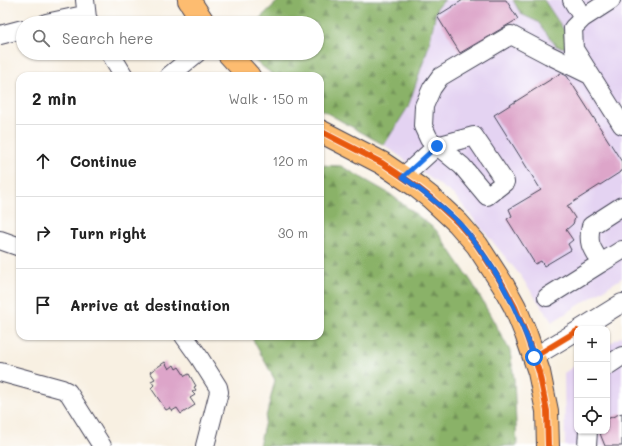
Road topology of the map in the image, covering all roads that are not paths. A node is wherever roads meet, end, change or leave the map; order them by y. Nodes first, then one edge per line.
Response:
1 (85, 0) edge
2 (189, 0) edge
3 (572, 0) edge
4 (611, 0) edge
5 (87, 16) edge
6 (199, 16) edge
7 (583, 18) junction
8 (16, 31) edge
9 (0, 35) edge
10 (114, 60) edge
11 (188, 60) edge
12 (234, 60) edge
13 (122, 72) edge
14 (174, 72) edge
15 (245, 72) edge
16 (590, 75) junction
17 (622, 125) edge
18 (324, 133) edge
19 (403, 177) junction
20 (622, 206) edge
21 (0, 240) edge
22 (16, 246) edge
23 (622, 250) edge
24 (601, 263) junction
25 (546, 298) dead end
26 (622, 303) edge
27 (585, 326) edge
28 (574, 333) edge
29 (187, 340) edge
30 (622, 356) edge
31 (534, 357) junction
32 (610, 364) edge
33 (0, 372) edge
34 (588, 434) edge
35 (102, 446) edge
36 (205, 446) edge
37 (548, 446) edge
38 (587, 446) edge

1 - 5 street
2 - 6 main road
3 - 7 street
4 - 7 street
7 - 16 street
8 - 9 street
10 - 13 street
11 - 14 street
12 - 15 main road
16 - 17 street
16 - 19 street
18 - 19 main road
19 - 31 main road
20 - 24 street
21 - 22 street
23 - 24 street
24 - 25 street
26 - 27 street
28 - 31 street
29 - 36 street
30 - 32 street
31 - 37 main road
33 - 35 street
34 - 38 street

